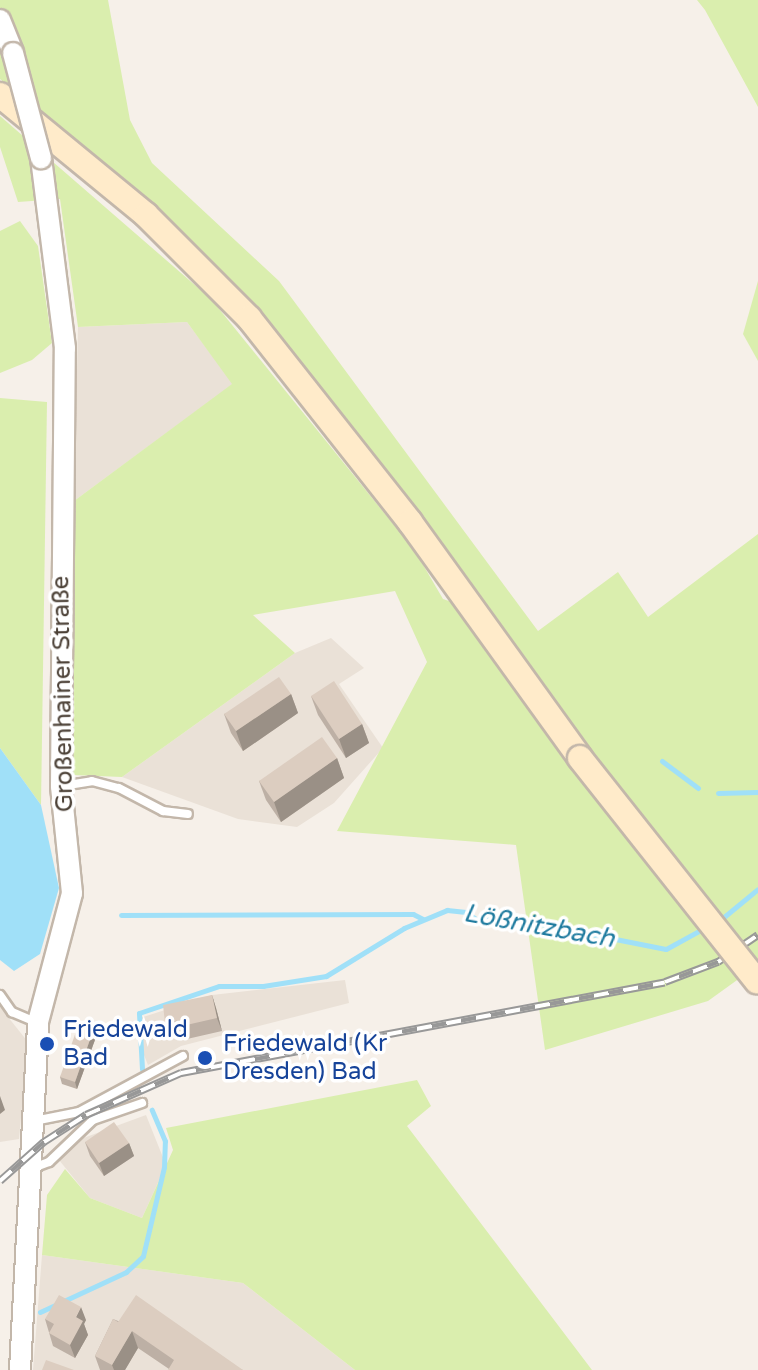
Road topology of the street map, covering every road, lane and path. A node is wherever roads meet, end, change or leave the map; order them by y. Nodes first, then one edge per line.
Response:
1 (0, 20) edge
2 (0, 95) edge
3 (61, 786) junction
4 (188, 814) dead end
5 (758, 981) edge
6 (0, 995) edge
7 (38, 1022) junction
8 (183, 1056) dead end
9 (142, 1103) dead end
10 (33, 1121) junction
11 (30, 1168) junction
12 (20, 1370) edge

1 - 3 street, Großenhainer Straße, bridge
2 - 5 main road, bridge
3 - 4 lane
3 - 7 street, Großenhainer Straße
6 - 7 lane
7 - 10 street, Großenhainer Straße
8 - 10 lane
9 - 11 lane
10 - 11 street, Großenhainer Straße
11 - 12 street, Großenhainer Straße

